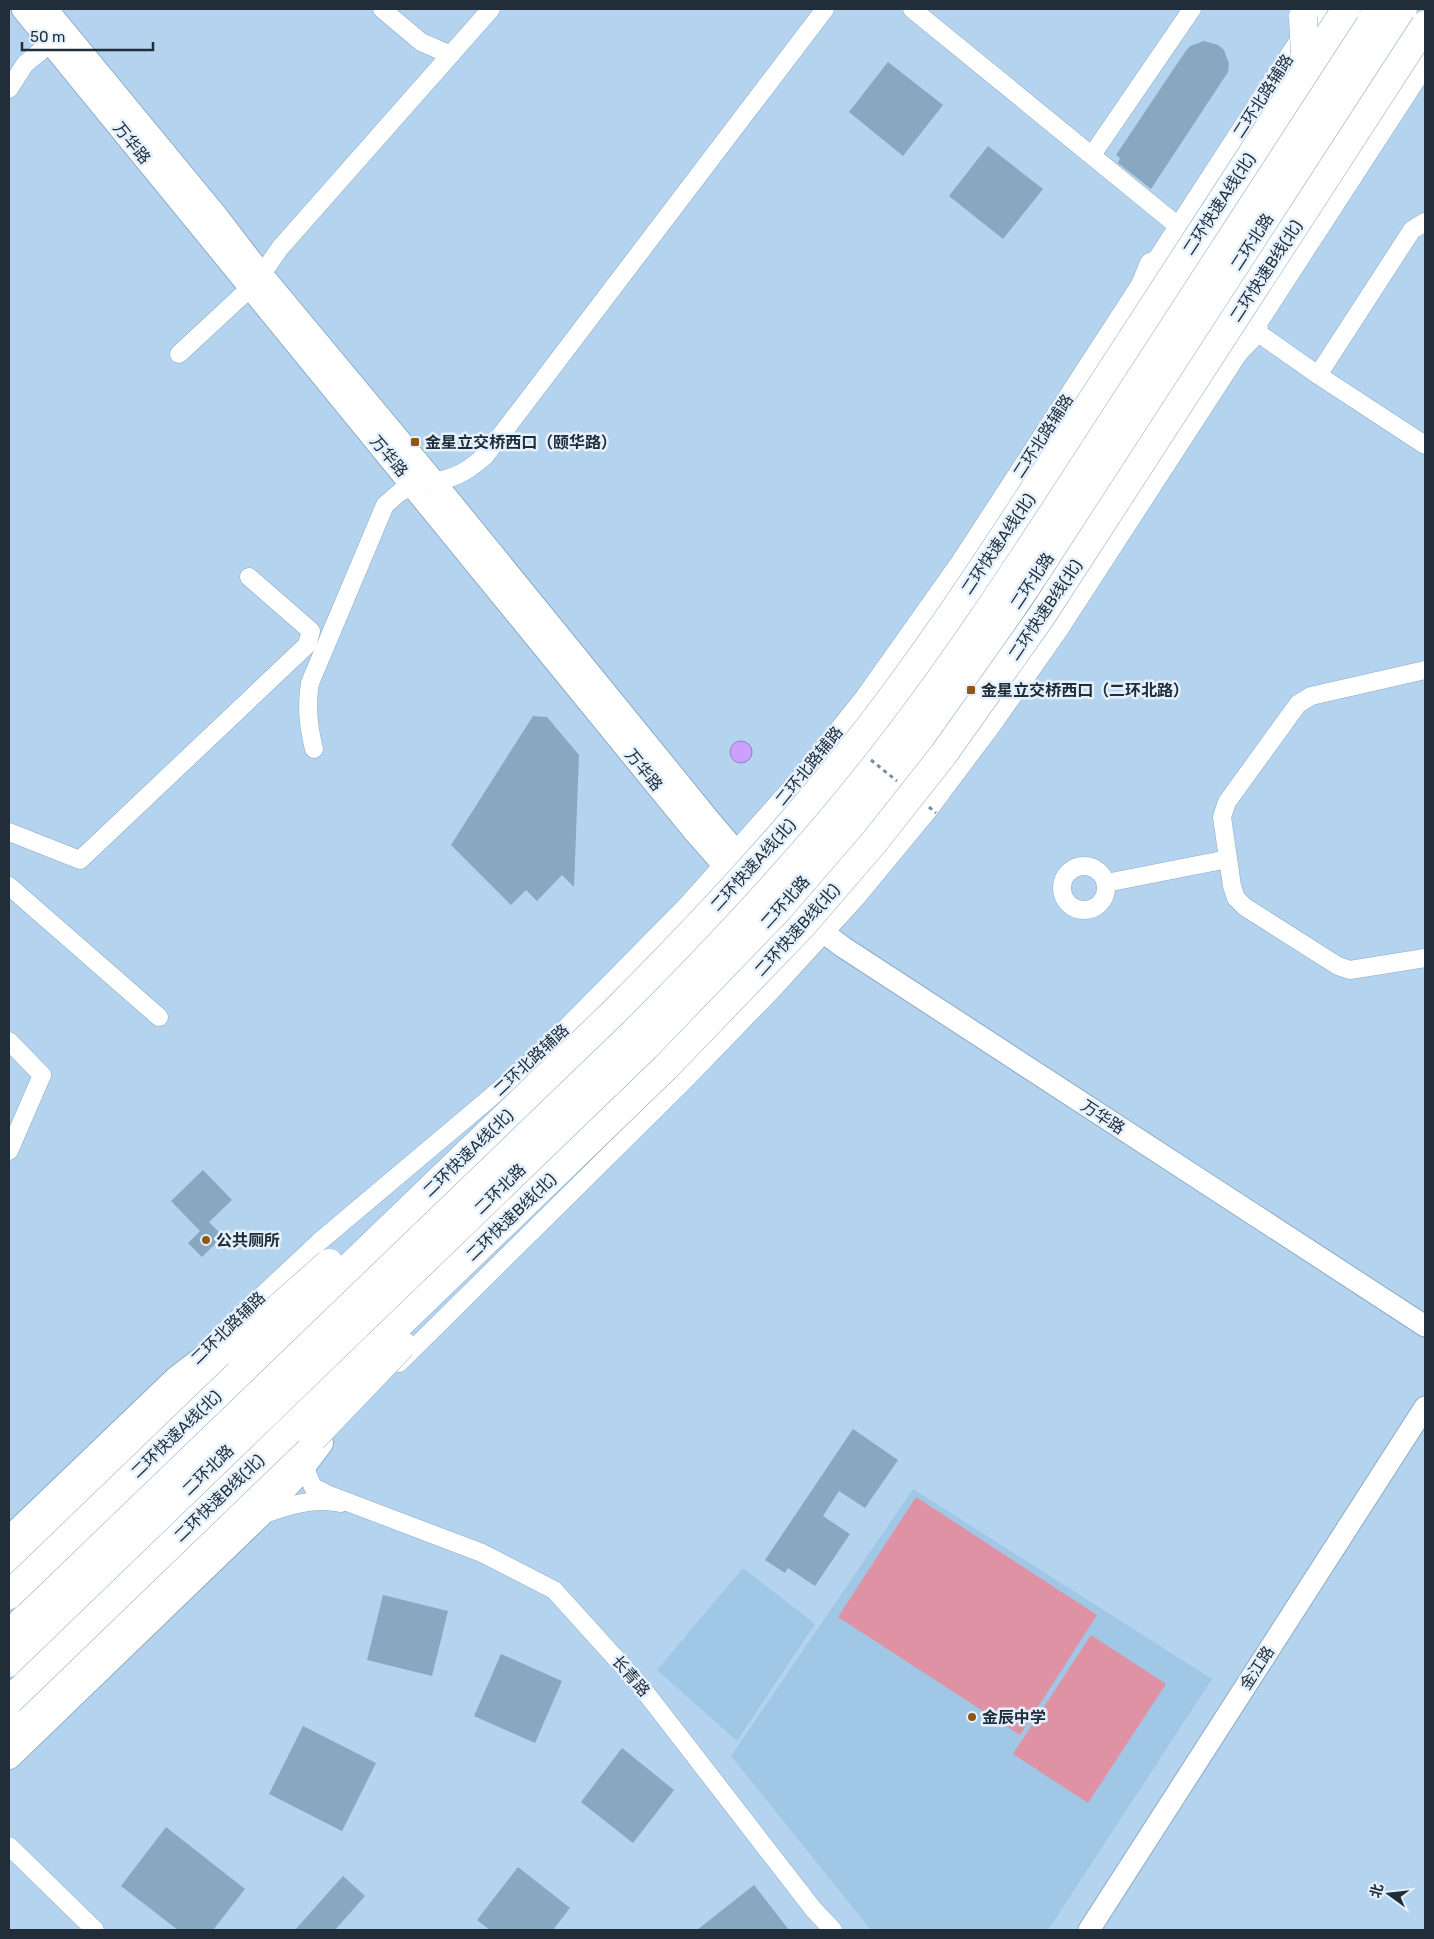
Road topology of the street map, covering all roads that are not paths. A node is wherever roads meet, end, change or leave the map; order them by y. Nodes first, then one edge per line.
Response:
1 (22, 9) edge
2 (47, 9) edge
3 (382, 9) edge
4 (491, 9) edge
5 (825, 9) edge
6 (912, 9) edge
7 (1192, 9) edge
8 (1346, 9) edge
9 (1378, 9) edge
10 (1403, 9) edge
11 (1308, 12) edge
12 (1425, 25) edge
13 (50, 43) junction
14 (451, 54) junction
15 (1418, 69) edge
16 (9, 89) edge
17 (1303, 145) junction
18 (1092, 155) junction
19 (1425, 222) edge
20 (1178, 226) junction
21 (1152, 266) junction
22 (256, 281) junction
23 (1254, 330) junction
24 (179, 354) dead end
25 (1318, 375) junction
26 (1118, 430) junction
27 (1425, 445) edge
28 (436, 482) junction
29 (413, 486) junction
30 (249, 577) dead end
31 (1425, 670) edge
32 (314, 749) dead end
33 (9, 832) edge
34 (730, 859) junction
35 (1228, 859) junction
36 (1106, 883) dead end
37 (9, 886) edge
38 (772, 897) junction
39 (824, 934) junction
40 (1425, 958) edge
41 (159, 1017) dead end
42 (9, 1041) edge
43 (502, 1120) junction
44 (528, 1148) junction
45 (9, 1151) edge
46 (554, 1175) junction
47 (397, 1274) junction
48 (1425, 1326) edge
49 (153, 1400) junction
50 (1425, 1407) edge
51 (312, 1454) junction
52 (361, 1507) junction
53 (259, 1516) junction
54 (9, 1539) edge
55 (9, 1565) edge
56 (9, 1596) edge
57 (9, 1634) edge
58 (9, 1663) edge
59 (9, 1701) edge
60 (9, 1731) edge
61 (9, 1757) edge
62 (9, 1846) edge
63 (95, 1930) edge
64 (832, 1930) edge
65 (1089, 1930) edge

1 - 13 street, 万华路
2 - 22 street, 万华路
3 - 14 street
4 - 14 street
5 - 28 street
6 - 18 street
7 - 18 street
8 - 43 main road, 二环快速A线(北), bridge
9 - 17 main road, 二环北路
10 - 17 main road, 二环北路
11 - 17 main road, bridge
11 - 20 street, 二环北路辅路
12 - 46 main road, 二环快速B线(北), bridge
13 - 16 street
13 - 22 street, 万华路
14 - 22 street
15 - 17 main road
15 - 23 street
17 - 26 main road, 二环北路
18 - 20 street
19 - 25 street
20 - 21 street, 二环北路辅路
21 - 26 main road
21 - 34 street, 二环北路辅路
22 - 24 street
22 - 28 street, 万华路
22 - 29 street, 万华路
23 - 25 street
23 - 26 main road
23 - 39 street
25 - 27 street
26 - 38 main road, 二环北路
28 - 29 street
28 - 34 street, 万华路
29 - 32 street
29 - 34 street, 万华路
30 - 33 street
31 - 35 street
34 - 38 street, 万华路
34 - 49 street, 二环北路辅路
35 - 36 street
35 - 40 street
37 - 41 street
38 - 39 street, 万华路
38 - 44 main road, 二环北路
39 - 48 street, 万华路
39 - 51 street
42 - 45 street
43 - 55 main road, bridge
43 - 56 main road, 二环快速A线(北), bridge
44 - 47 main road, 二环北路
44 - 49 main road
44 - 51 main road
46 - 59 main road, 二环快速B线(北), bridge
46 - 60 main road, bridge
47 - 57 main road, 二环北路
47 - 58 main road, 二环北路
49 - 54 main road
50 - 65 street, 金江路
51 - 52 street
51 - 53 main road
52 - 53 street
52 - 64 street, 长青路
53 - 61 main road
62 - 63 street

